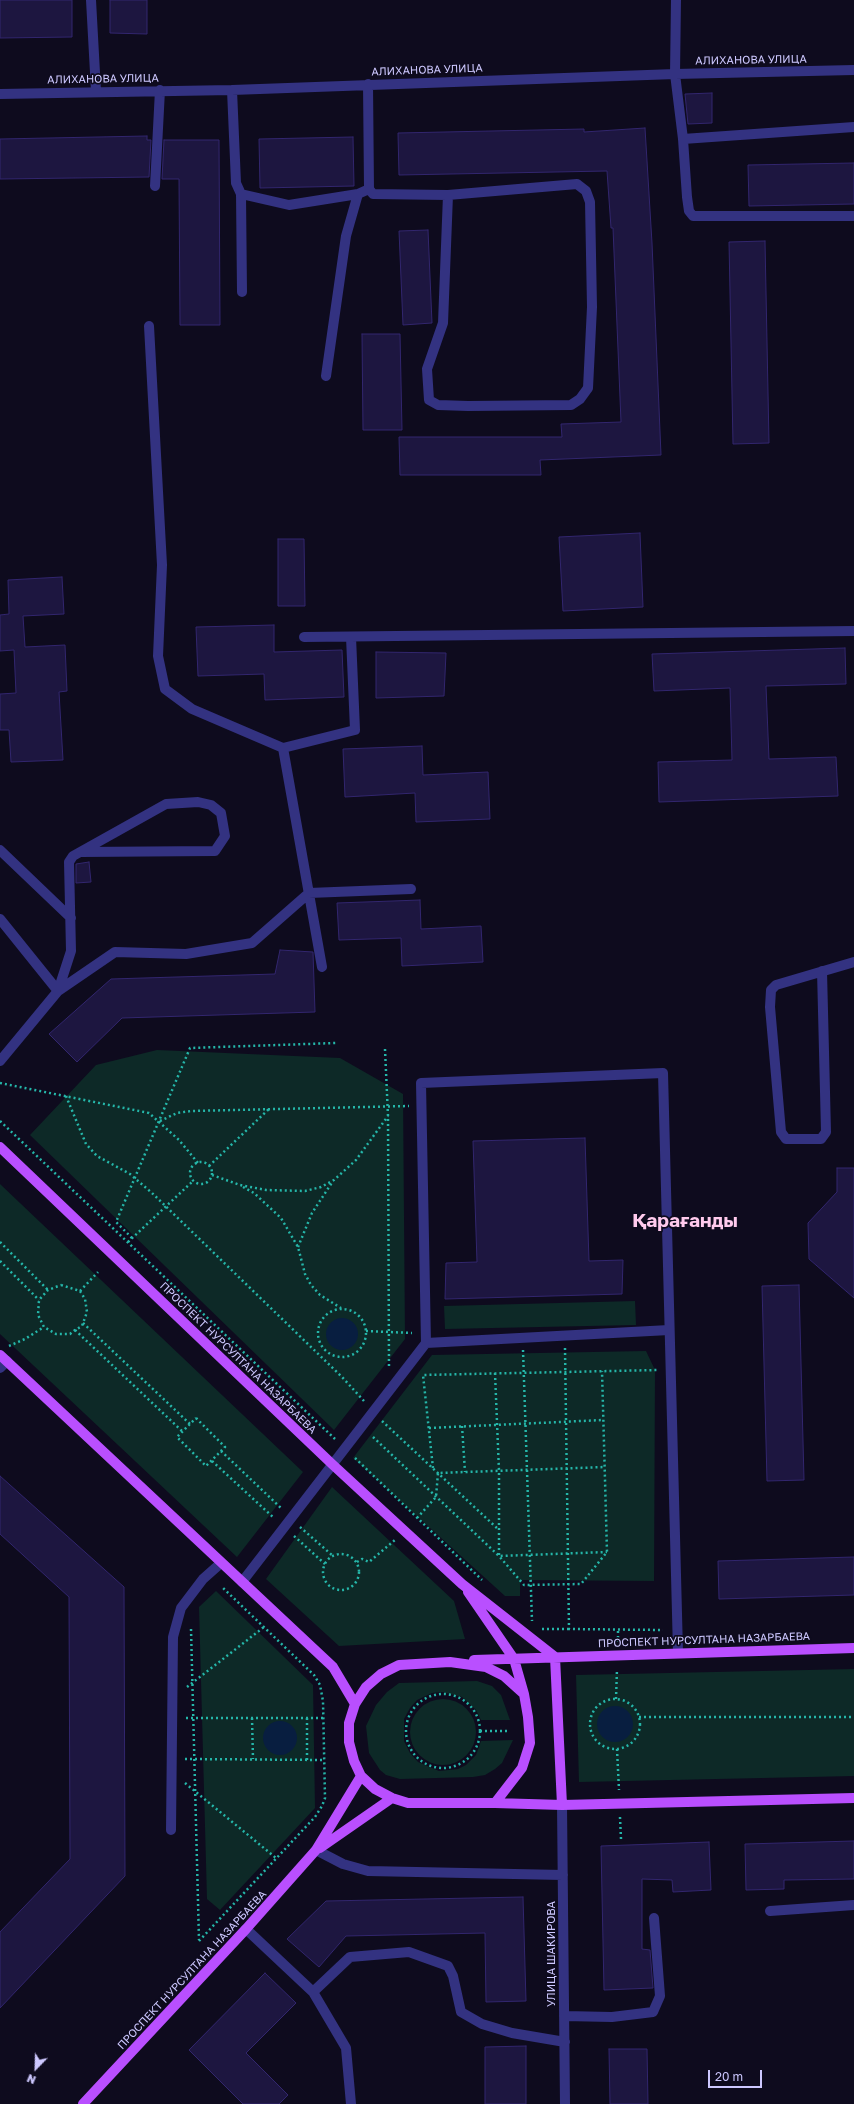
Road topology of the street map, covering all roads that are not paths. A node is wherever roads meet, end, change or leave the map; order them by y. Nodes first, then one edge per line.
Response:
1 (91, 0) edge
2 (676, 0) edge
3 (854, 70) edge
4 (675, 74) junction
5 (368, 84) junction
6 (160, 90) junction
7 (232, 90) junction
8 (96, 91) junction
9 (0, 94) edge
10 (854, 127) edge
11 (683, 139) junction
12 (155, 186) dead end
13 (369, 189) junction
14 (241, 194) junction
15 (358, 194) junction
16 (448, 194) junction
17 (854, 216) edge
18 (242, 292) dead end
19 (149, 326) dead end
20 (326, 376) dead end
21 (854, 632) edge
22 (304, 637) dead end
23 (351, 637) junction
24 (282, 748) junction
25 (0, 850) edge
26 (81, 852) junction
27 (411, 889) dead end
28 (309, 893) junction
29 (71, 918) junction
30 (0, 919) edge
31 (854, 962) edge
32 (322, 967) dead end
33 (822, 971) junction
34 (58, 991) junction
35 (0, 1061) edge
36 (2, 1153) edge
37 (669, 1330) junction
38 (426, 1338) junction
39 (2, 1361) edge
40 (332, 1464) junction
41 (220, 1563) junction
42 (242, 1582) junction
43 (462, 1584) junction
44 (854, 1648) edge
45 (678, 1652) junction
46 (555, 1657) junction
47 (514, 1659) junction
48 (450, 1662) junction
49 (524, 1694) junction
50 (355, 1704) junction
51 (362, 1776) junction
52 (392, 1798) junction
53 (854, 1798) edge
54 (495, 1803) junction
55 (562, 1805) junction
56 (171, 1830) dead end
57 (316, 1850) junction
58 (563, 1875) junction
59 (854, 1905) edge
60 (770, 1911) dead end
61 (654, 1918) dead end
62 (246, 1929) junction
63 (313, 1992) junction
64 (564, 2016) junction
65 (565, 2042) junction
66 (83, 2104) edge
67 (351, 2104) edge
68 (565, 2104) edge

1 - 8 street
2 - 4 street
3 - 4 street, АЛИХАНОВА УЛИЦА
4 - 5 street, АЛИХАНОВА УЛИЦА
4 - 11 street
5 - 7 street, АЛИХАНОВА УЛИЦА
5 - 13 street
6 - 7 street, АЛИХАНОВА УЛИЦА
6 - 8 street, АЛИХАНОВА УЛИЦА
6 - 12 street
7 - 14 street
8 - 9 street, АЛИХАНОВА УЛИЦА
10 - 11 street
11 - 17 street
13 - 15 street
13 - 16 street
14 - 15 street
14 - 18 street
15 - 20 street
16 - 16 street
19 - 24 street
21 - 23 street
22 - 23 street
23 - 24 street
24 - 28 street
25 - 29 street
26 - 26 street
26 - 29 street
27 - 28 street
28 - 32 street
28 - 34 street
29 - 34 street
30 - 34 street
31 - 33 street
33 - 33 street
34 - 35 street
36 - 40 main road, ПРОСПЕКТ НУРСУЛТАНА НАЗАРБАЕВА
37 - 38 street
37 - 38 street
37 - 45 street
38 - 40 street
39 - 41 main road
40 - 42 street
40 - 43 main road, ПРОСПЕКТ НУРСУЛТАНА НАЗАРБАЕВА
41 - 42 main road
41 - 56 street
42 - 50 main road
43 - 46 main road, ПРОСПЕКТ НУРСУЛТАНА НАЗАРБАЕВА
43 - 47 main road, ПРОСПЕКТ НУРСУЛТАНА НАЗАРБАЕВА
44 - 45 main road, ПРОСПЕКТ НУРСУЛТАНА НАЗАРБАЕВА
45 - 46 main road, ПРОСПЕКТ НУРСУЛТАНА НАЗАРБАЕВА
46 - 47 main road
46 - 55 main road
47 - 48 main road
47 - 49 main road, ПРОСПЕКТ НУРСУЛТАНА НАЗАРБАЕВА
48 - 49 main road
48 - 50 main road
49 - 54 main road
50 - 51 main road
51 - 52 main road
51 - 57 main road, ПРОСПЕКТ НУРСУЛТАНА НАЗАРБАЕВА
52 - 54 main road
52 - 57 main road, ПРОСПЕКТ НУРСУЛТАНА НАЗАРБАЕВА
53 - 55 main road
54 - 55 main road
55 - 58 street, УЛИЦА ШАКИРОВА
57 - 58 street
57 - 62 main road, ПРОСПЕКТ НУРСУЛТАНА НАЗАРБАЕВА
58 - 64 street, УЛИЦА ШАКИРОВА
59 - 60 street
61 - 64 street
62 - 63 street
62 - 66 main road, ПРОСПЕКТ НУРСУЛТАНА НАЗАРБАЕВА
63 - 65 street
63 - 67 street
64 - 65 street, УЛИЦА ШАКИРОВА
65 - 68 street, УЛИЦА ШАКИРОВА

